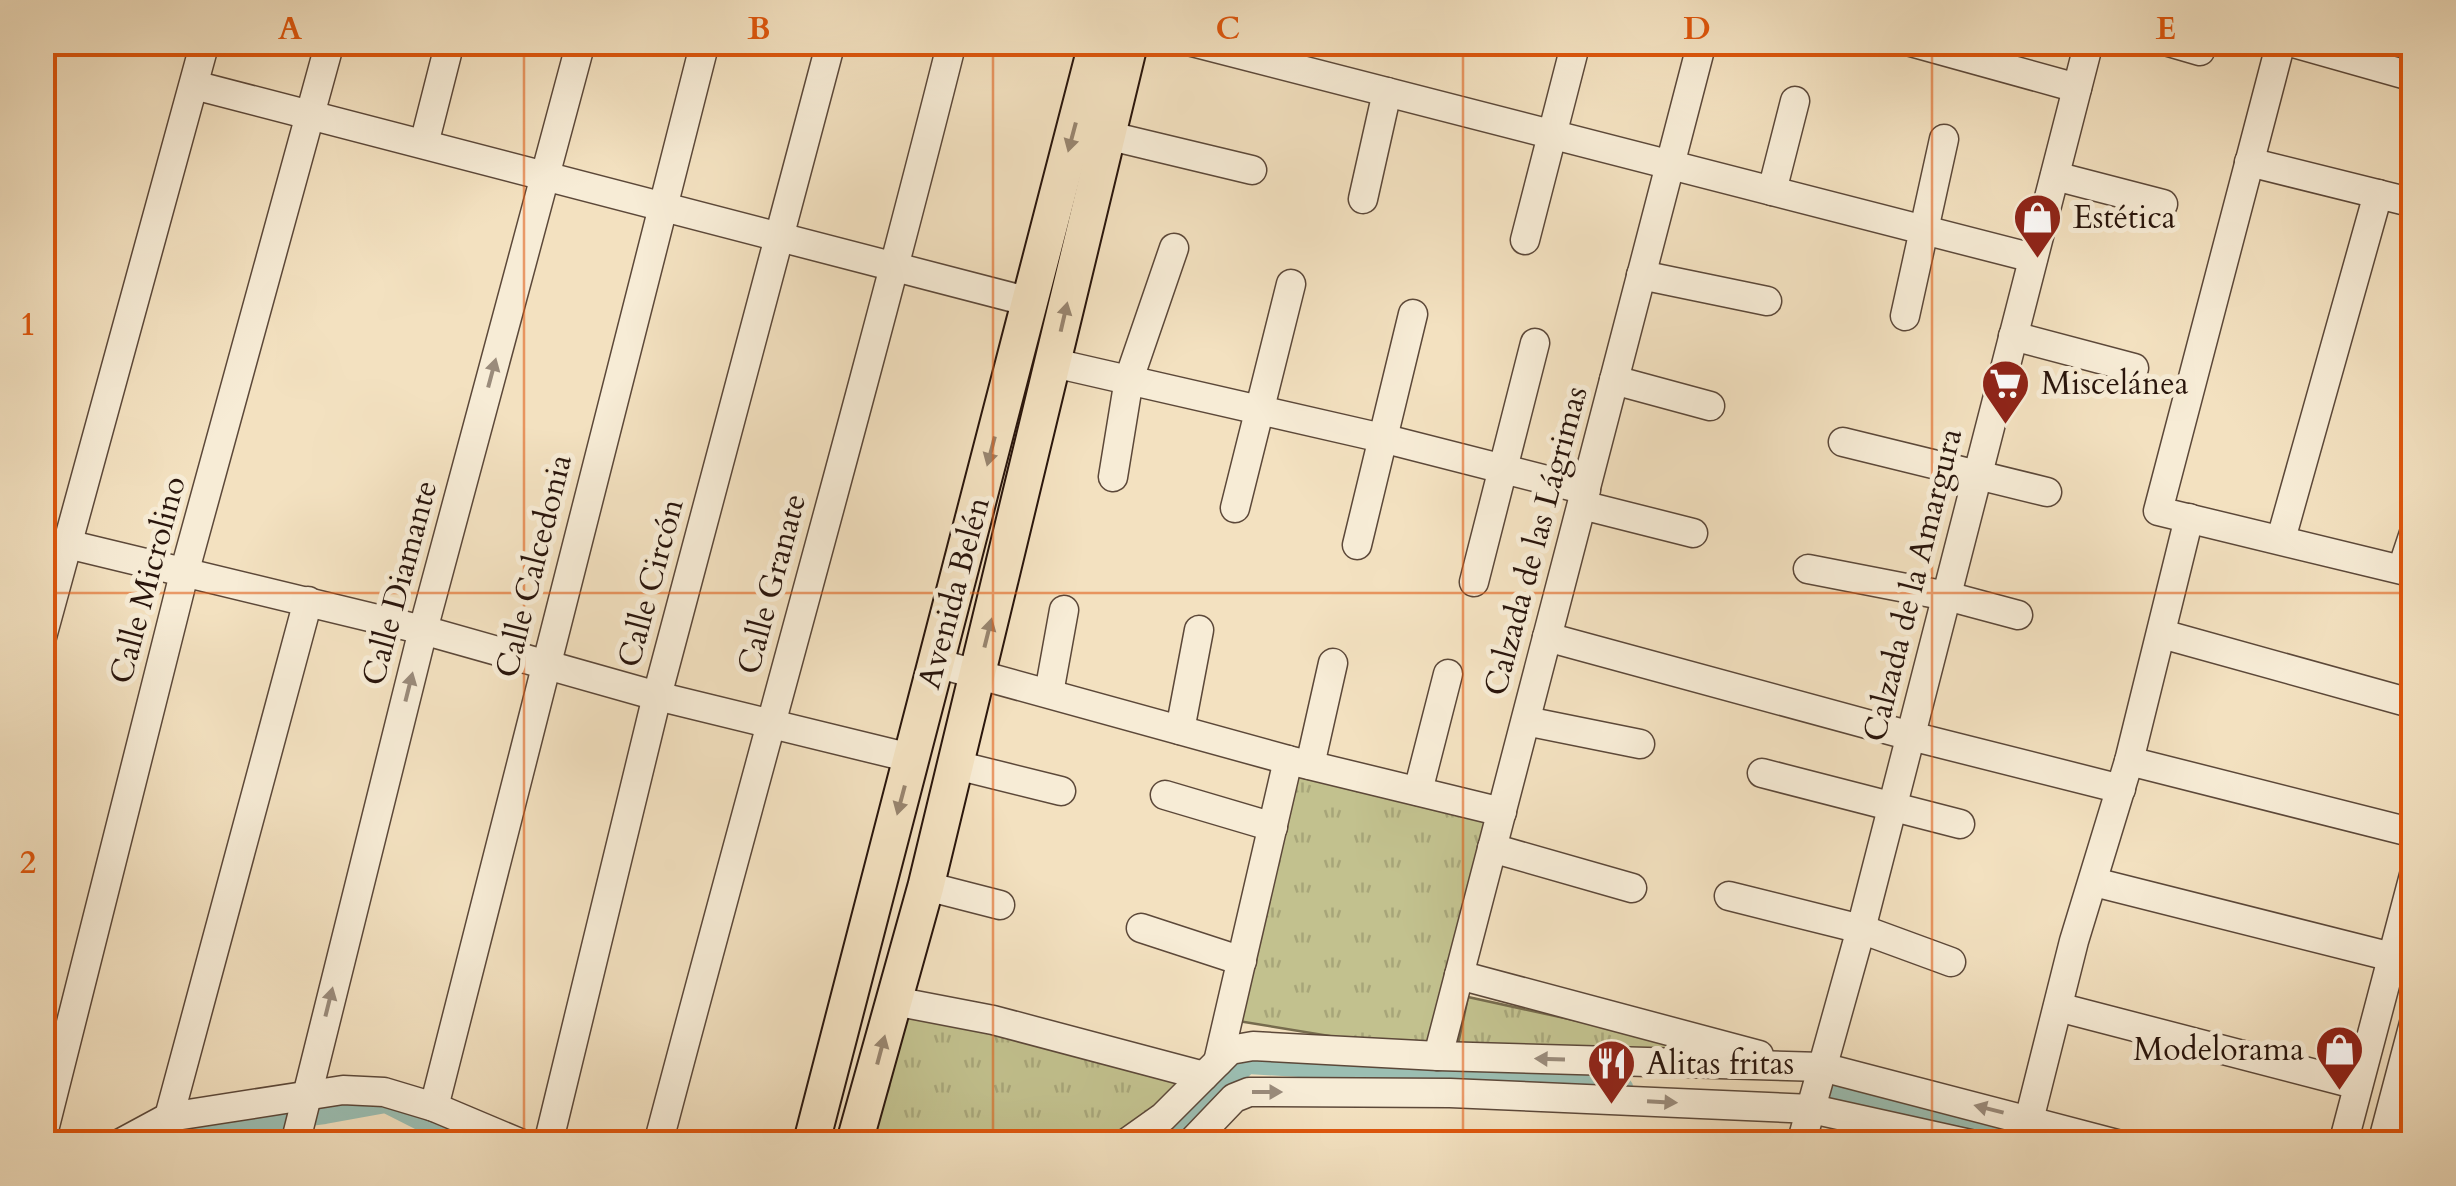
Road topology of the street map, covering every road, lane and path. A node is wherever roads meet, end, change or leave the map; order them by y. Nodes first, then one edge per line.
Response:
1 (206, 42) edge
2 (330, 42) edge
3 (450, 42) edge
4 (581, 42) edge
5 (705, 42) edge
6 (830, 42) edge
7 (952, 42) edge
8 (1097, 42) edge
9 (1130, 42) edge
10 (1192, 42) edge
11 (1576, 42) edge
12 (1702, 42) edge
13 (1911, 42) edge
14 (2089, 42) edge
15 (2169, 42) edge
16 (2281, 42) edge
17 (2290, 42) edge
18 (1240, 48) edge
19 (2200, 50) dead end
20 (1972, 51) edge
21 (2414, 77) edge
22 (194, 85) junction
23 (2078, 88) junction
24 (1387, 92) junction
25 (1795, 100) dead end
26 (311, 116) junction
27 (1552, 134) junction
28 (1106, 135) junction
29 (1944, 139) dead end
30 (424, 144) junction
31 (2248, 162) junction
32 (1670, 165) junction
33 (1252, 170) dead end
34 (2055, 176) junction
35 (546, 177) junction
36 (1772, 191) junction
37 (2378, 194) junction
38 (1363, 200) dead end
39 (2414, 203) edge
40 (2164, 204) dead end
41 (661, 209) junction
42 (1924, 230) junction
43 (778, 237) junction
44 (1524, 240) dead end
45 (1174, 248) dead end
46 (2034, 258) junction
47 (895, 267) junction
48 (1641, 275) junction
49 (1291, 284) dead end
50 (1767, 301) dead end
51 (1030, 302) junction
52 (1413, 314) dead end
53 (1904, 316) dead end
54 (2013, 336) junction
55 (1535, 343) dead end
56 (1054, 363) junction
57 (2134, 368) dead end
58 (1129, 379) junction
59 (1614, 380) junction
60 (1710, 406) dead end
61 (1260, 412) junction
62 (1382, 438) junction
63 (1843, 442) dead end
64 (1505, 469) junction
65 (1978, 473) junction
66 (1113, 478) dead end
67 (2047, 492) dead end
68 (1584, 497) junction
69 (1236, 508) dead end
70 (2189, 518) junction
71 (1693, 532) dead end
72 (2414, 533) edge
73 (2281, 539) junction
74 (67, 544) junction
75 (1358, 545) dead end
76 (1808, 569) dead end
77 (185, 570) junction
78 (2408, 571) edge
79 (1474, 582) dead end
80 (1946, 596) junction
81 (308, 601) junction
82 (1064, 610) dead end
83 (2018, 615) dead end
84 (424, 630) junction
85 (1199, 630) dead end
86 (2162, 634) junction
87 (42, 637) edge
88 (1547, 637) junction
89 (936, 663) junction
90 (1333, 663) dead end
91 (545, 664) junction
92 (1448, 674) dead end
93 (978, 676) junction
94 (1048, 693) junction
95 (658, 696) junction
96 (2414, 704) edge
97 (1526, 721) junction
98 (770, 722) junction
99 (1180, 730) junction
100 (1910, 736) junction
101 (1640, 744) dead end
102 (911, 758) junction
103 (2129, 760) junction
104 (1299, 762) junction
105 (956, 765) junction
106 (1762, 773) dead end
107 (2121, 789) junction
108 (1062, 791) dead end
109 (1418, 791) junction
110 (1164, 794) dead end
111 (1892, 808) junction
112 (1502, 812) junction
113 (1960, 824) dead end
114 (1272, 827) junction
115 (2414, 833) edge
116 (1492, 848) junction
117 (2414, 875) edge
118 (2094, 882) junction
119 (926, 886) junction
120 (1632, 888) dead end
121 (1729, 896) dead end
122 (1000, 905) dead end
123 (1141, 928) dead end
124 (1861, 929) junction
125 (2392, 957) junction
126 (1242, 961) junction
127 (1951, 962) dead end
128 (1459, 975) junction
129 (894, 1001) junction
130 (2058, 1006) junction
131 (2414, 1023) edge
132 (1438, 1056) junction
133 (1813, 1067) junction
134 (1211, 1069) junction
135 (2358, 1086) junction
136 (2404, 1099) edge
137 (434, 1107) junction
138 (1812, 1109) junction
139 (169, 1117) junction
140 (299, 1123) edge
141 (2026, 1131) edge
142 (42, 1138) edge
143 (120, 1144) edge
144 (522, 1144) edge
145 (548, 1144) edge
146 (658, 1144) edge
147 (812, 1144) edge
148 (854, 1144) edge
149 (1125, 1144) edge
150 (1190, 1144) edge
151 (1800, 1144) edge
152 (1970, 1144) edge
153 (2117, 1144) edge
154 (2343, 1144) edge
155 (2382, 1144) edge

1 - 22 street
2 - 26 street, Calle Microlino
3 - 30 street
4 - 35 street, Calle Diamante
5 - 41 street, Calle Calcedonia
6 - 43 street, Calle Circón
7 - 47 street, Calle Granate
8 -> 51 main road, Avenida Belén
9 - 28 main road, Avenida Belén
10 - 18 street
11 - 27 street
12 - 32 street, Calzada de las Lágrimas
13 - 20 street
14 - 23 street, Calzada de la Amargura
15 - 19 street
16 - 31 street
17 - 21 street
18 - 24 street
20 - 23 street
22 - 26 street
22 - 74 street
23 - 34 street, Calzada de la Amargura
24 - 27 street
24 - 38 street
25 - 36 street
26 - 30 street
26 - 77 street, Calle Microlino
27 - 32 street
27 - 44 street
28 - 33 street
56 -> 28 main road, Avenida Belén
29 - 42 street
30 - 35 street
31 - 37 street
31 - 70 street
32 - 36 street
32 - 48 street, Calzada de las Lágrimas
34 - 40 street
34 - 46 street, Calzada de la Amargura
35 - 41 street
84 -> 35 street, Calle Diamante
36 - 42 street
37 - 39 street
37 - 73 street
41 - 43 street
41 - 91 street, Calle Calcedonia
42 - 46 street
42 - 53 street
43 - 47 street
43 - 95 street, Calle Circón
45 - 58 street
46 - 54 street, Calzada de la Amargura
47 - 51 street
47 - 98 street, Calle Granate
48 - 50 street
48 - 59 street, Calzada de las Lágrimas
49 - 61 street
51 -> 89 main road, Avenida Belén
52 - 62 street
54 - 57 street
54 - 65 street, Calzada de la Amargura
55 - 64 street
56 - 58 street
93 -> 56 main road, Avenida Belén
58 - 61 street
58 - 66 street
59 - 60 street
59 - 68 street, Calzada de las Lágrimas
61 - 62 street
61 - 69 street
62 - 64 street
62 - 75 street
63 - 65 street
64 - 68 street
64 - 79 street
65 - 67 street
65 - 80 street, Calzada de la Amargura
68 - 71 street
68 - 88 street, Calzada de las Lágrimas
70 - 73 street
70 - 86 street
72 - 78 street
73 - 78 street
74 - 77 street
74 - 87 street
76 - 80 street
77 - 81 street
77 - 142 street, Calle Microlino
80 - 83 street
80 - 100 street, Calzada de la Amargura
81 - 84 street
81 - 139 street
82 - 94 street
84 - 91 street
140 -> 84 street, Calle Diamante
85 - 99 street
86 - 96 street
86 - 103 street
88 - 97 street, Calzada de las Lágrimas
88 - 100 street
89 - 93 street
89 - 102 main road, Avenida Belén
90 - 104 street
91 - 95 street
91 - 137 street, Calle Calcedonia
92 - 109 street
93 - 94 street
93 - 105 main road, Avenida Belén
94 - 99 street
95 - 98 street
95 - 145 street, Calle Circón
97 - 101 street
97 - 112 street, Calzada de las Lágrimas
98 - 102 street
98 - 146 street, Calle Granate
99 - 104 street
100 - 107 street
100 - 111 street, Calzada de la Amargura
102 -> 147 main road, Avenida Belén
103 - 107 street
103 - 115 street
104 - 109 street
104 - 114 street
105 - 108 street
105 - 119 main road, Avenida Belén
106 - 111 street
107 - 118 street
109 - 112 street
110 - 114 street
111 - 113 street
111 - 124 street, Calzada de la Amargura
112 - 116 street, Calzada de las Lágrimas
114 - 126 street
116 - 120 street
116 - 128 street, Calzada de las Lágrimas
117 - 125 street
118 - 125 street
118 - 130 street
119 - 122 street
119 - 129 main road, Avenida Belén
121 - 124 street
123 - 126 street
124 - 127 street
124 - 133 street, Calzada de la Amargura
125 - 135 street
126 - 134 street
128 - 132 street, Calzada de las Lágrimas
128 - 133 street
129 - 134 street
148 -> 129 main road, Avenida Belén
130 - 135 street
130 - 141 street
131 - 136 street
133 -> 132 street
132 - 134 street
133 - 138 street, Calzada de la Amargura
141 -> 133 street
134 - 149 street
135 - 154 street
136 - 155 street
137 - 140 street
137 - 144 street
150 -> 138 street
138 - 151 street, Calzada de la Amargura
138 - 152 street
139 - 140 street
139 - 143 street
141 - 153 street

